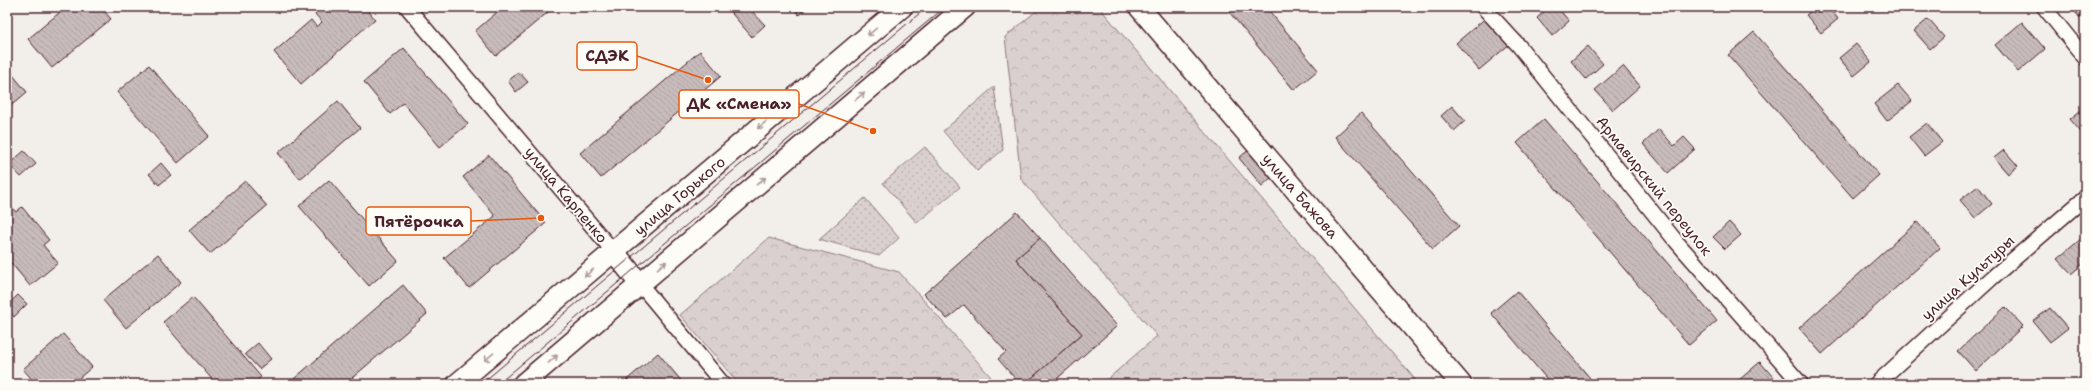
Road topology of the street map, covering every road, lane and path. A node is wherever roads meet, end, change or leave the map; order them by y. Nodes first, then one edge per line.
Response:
1 (407, 7) edge
2 (902, 7) edge
3 (965, 7) edge
4 (1139, 7) edge
5 (1484, 7) edge
6 (2044, 7) edge
7 (2085, 58) edge
8 (2085, 198) edge
9 (614, 252) junction
10 (640, 284) junction
11 (457, 384) edge
12 (523, 384) edge
13 (723, 384) edge
14 (1461, 384) edge
15 (1801, 384) edge
16 (1876, 384) edge

1 - 9 street, улица Карпенко
2 -> 9 main road, улица Горького
10 -> 3 main road
4 - 14 main road, улица Бажова
5 - 15 street, Армавирский переулок
6 - 7 street
8 - 16 street, улица Культуры
9 - 10 main road, улица Карпенко
9 -> 11 main road, улица Горького
12 -> 10 main road
10 - 13 street, улица Карпенко

